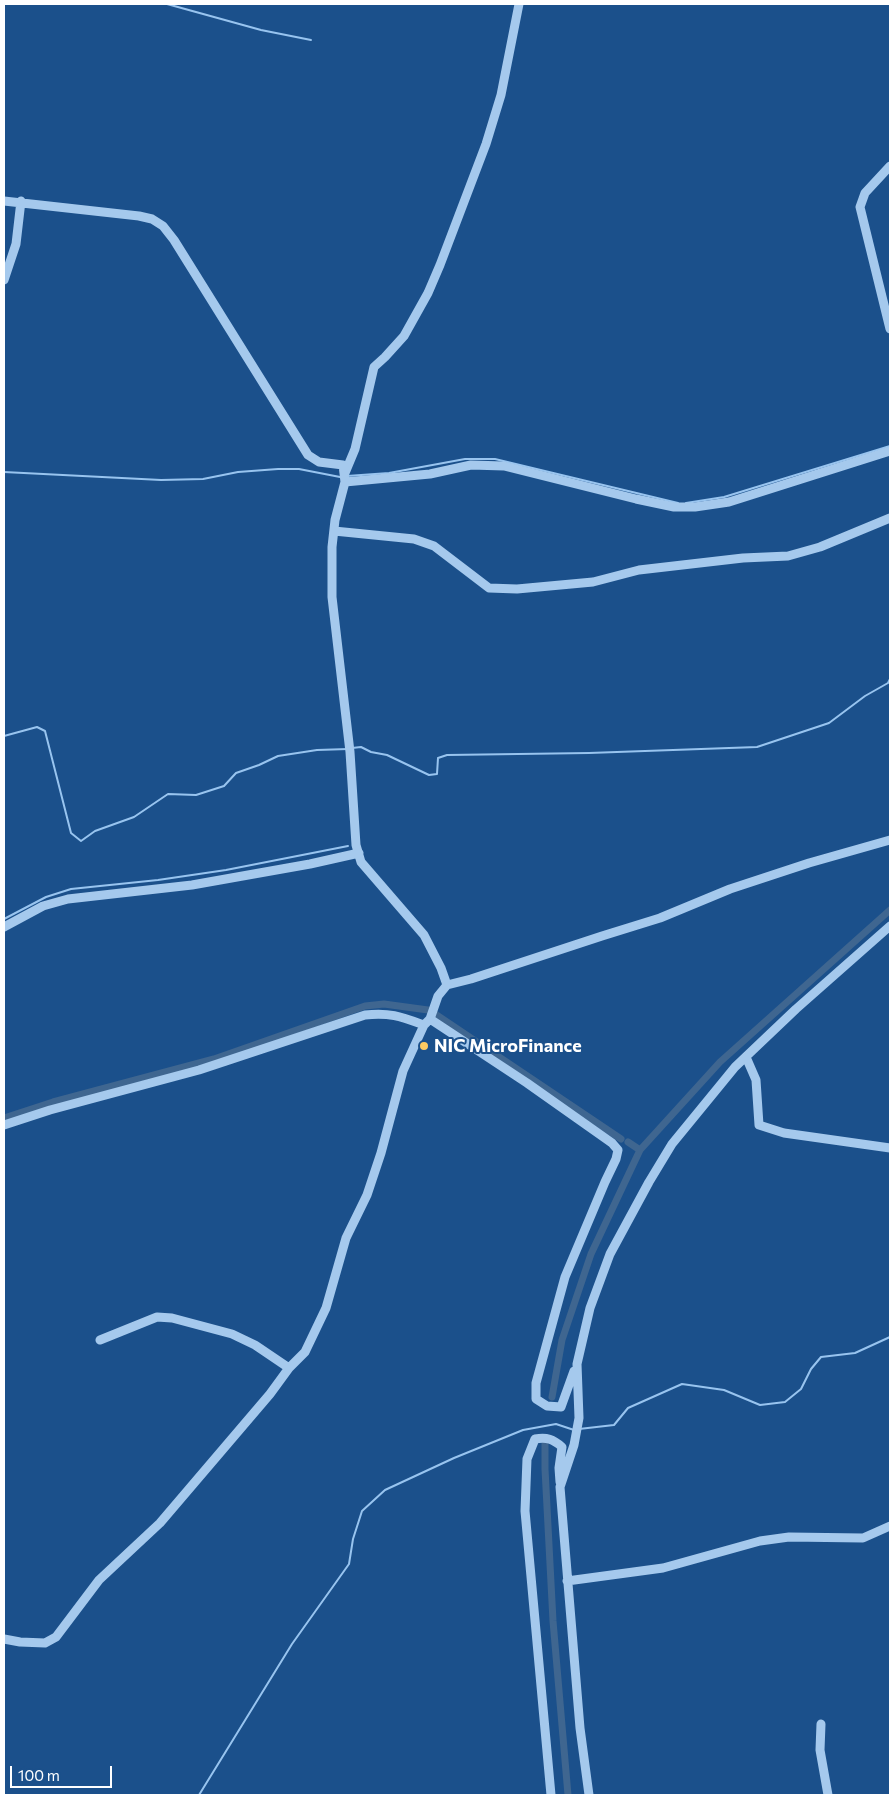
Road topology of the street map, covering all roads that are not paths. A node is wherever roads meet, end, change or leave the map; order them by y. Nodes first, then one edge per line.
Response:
1 (519, 4) edge
2 (890, 166) edge
3 (4, 201) edge
4 (21, 202) junction
5 (4, 280) edge
6 (890, 329) edge
7 (890, 451) edge
8 (345, 478) junction
9 (890, 518) edge
10 (334, 532) junction
11 (890, 840) edge
12 (359, 852) junction
13 (890, 926) edge
14 (4, 927) edge
15 (447, 986) junction
16 (427, 1022) junction
17 (746, 1057) junction
18 (4, 1125) edge
19 (890, 1148) edge
20 (100, 1340) dead end
21 (576, 1364) junction
22 (290, 1368) junction
23 (560, 1487) junction
24 (890, 1526) edge
25 (568, 1580) junction
26 (4, 1638) edge
27 (821, 1724) dead end
28 (551, 1795) edge
29 (589, 1795) edge
30 (828, 1795) edge

1 - 8 street
2 - 6 street
3 - 4 street
4 - 5 street
4 - 8 street
7 - 8 street
8 - 10 street
9 - 10 street
10 - 12 street
11 - 15 street
12 - 14 street
12 - 15 street
13 - 17 street
15 - 16 street
16 - 18 street
16 - 21 street
16 - 22 street
17 - 19 street
17 - 21 street
20 - 22 street
21 - 23 street
22 - 26 street
23 - 25 street
23 - 28 street
24 - 25 street
25 - 29 street
27 - 30 street

